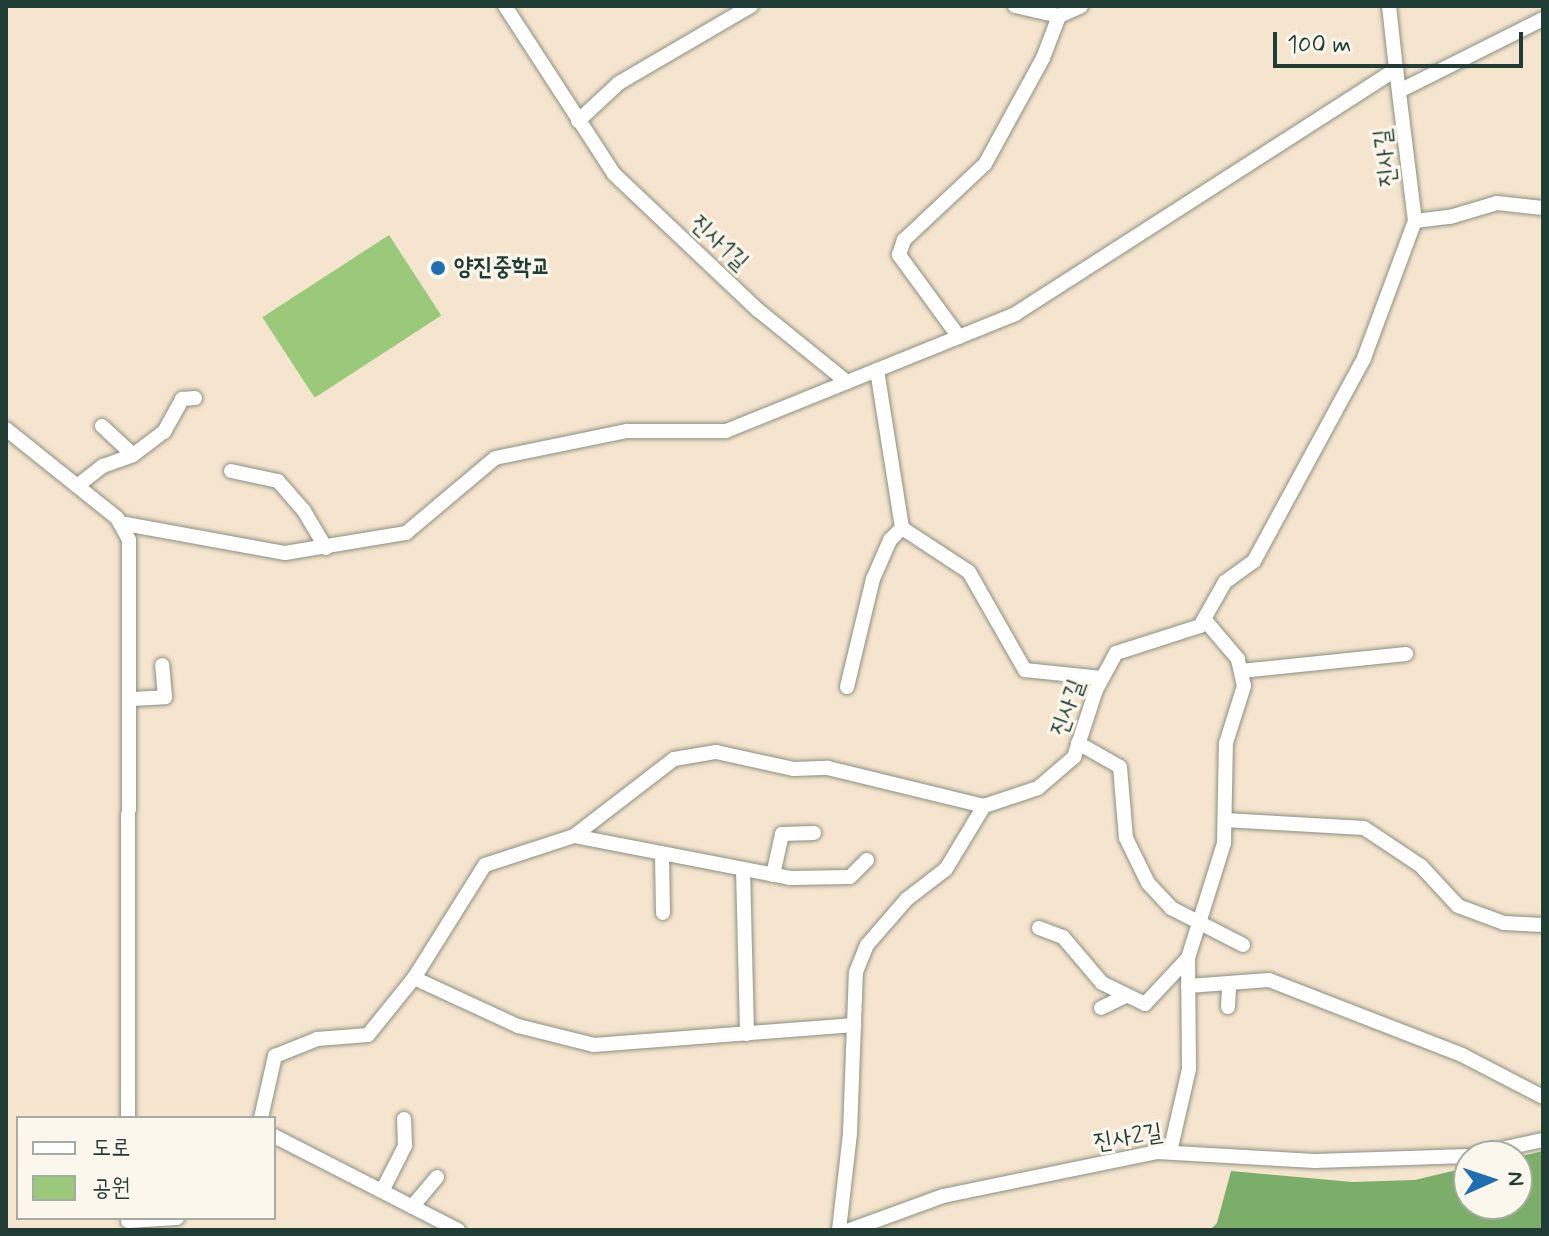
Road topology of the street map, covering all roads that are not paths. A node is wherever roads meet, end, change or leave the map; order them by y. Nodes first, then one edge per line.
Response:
1 (505, 6) edge
2 (751, 6) edge
3 (1015, 6) edge
4 (1081, 6) edge
5 (1389, 6) edge
6 (1059, 16) junction
7 (1543, 19) edge
8 (1396, 69) junction
9 (1401, 90) junction
10 (578, 121) junction
11 (1542, 210) edge
12 (1415, 221) junction
13 (959, 337) junction
14 (877, 370) junction
15 (847, 382) junction
16 (195, 398) dead end
17 (102, 426) dead end
18 (6, 429) edge
19 (133, 455) junction
20 (231, 471) dead end
21 (77, 486) junction
22 (120, 523) junction
23 (902, 528) junction
24 (326, 548) junction
25 (1204, 619) junction
26 (1406, 654) dead end
27 (162, 665) dead end
28 (1241, 671) junction
29 (1102, 678) junction
30 (847, 687) dead end
31 (132, 699) junction
32 (1078, 743) junction
33 (984, 806) junction
34 (1225, 820) junction
35 (814, 833) dead end
36 (574, 836) junction
37 (662, 855) junction
38 (867, 860) dead end
39 (743, 869) junction
40 (773, 875) junction
41 (663, 913) dead end
42 (1200, 922) junction
43 (1543, 925) edge
44 (1039, 928) dead end
45 (1243, 945) dead end
46 (1188, 958) junction
47 (414, 978) junction
48 (1229, 985) junction
49 (1188, 986) junction
50 (1124, 997) junction
51 (1228, 1007) dead end
52 (1101, 1008) dead end
53 (854, 1025) junction
54 (747, 1034) junction
55 (1543, 1097) edge
56 (128, 1116) edge
57 (261, 1116) edge
58 (404, 1119) dead end
59 (276, 1137) edge
60 (1170, 1152) junction
61 (1453, 1160) edge
62 (437, 1177) dead end
63 (382, 1191) junction
64 (412, 1207) junction
65 (157, 1220) edge
66 (128, 1223) edge
67 (458, 1230) edge
68 (839, 1230) edge
69 (850, 1230) edge

1 - 10 street, 진사1길
2 - 10 street
3 - 6 street
4 - 6 street
5 - 8 street, 진사길
6 - 13 street
7 - 9 street
8 - 9 street, 진사길
8 - 13 street
9 - 12 street, 진사길
10 - 15 street, 진사1길
11 - 12 street
12 - 25 street, 진사길
13 - 14 street
14 - 15 street
14 - 23 street
15 - 24 street
16 - 19 street
17 - 19 street
18 - 21 street
19 - 21 street
20 - 24 street
21 - 22 street
22 - 24 street
22 - 31 street
23 - 29 street
23 - 30 street
25 - 28 street
25 - 29 street, 진사길
26 - 28 street
27 - 31 street
28 - 34 street
29 - 32 street, 진사길
31 - 56 street
32 - 33 street, 진사길
32 - 42 street
33 - 36 street
33 - 53 street
34 - 42 street
34 - 43 street
35 - 40 street
36 - 37 street
36 - 47 street
37 - 39 street
37 - 41 street
38 - 40 street
39 - 40 street
39 - 54 street
42 - 45 street
42 - 46 street
44 - 50 street
46 - 49 street
46 - 50 street
47 - 54 street
47 - 57 street
48 - 49 street
48 - 51 street
48 - 55 street
49 - 60 street
50 - 52 street
53 - 54 street
53 - 68 street
58 - 63 street
59 - 63 street
60 - 61 street, 진사2길
60 - 69 street, 진사2길
62 - 64 street
63 - 64 street
64 - 67 street
65 - 66 street

